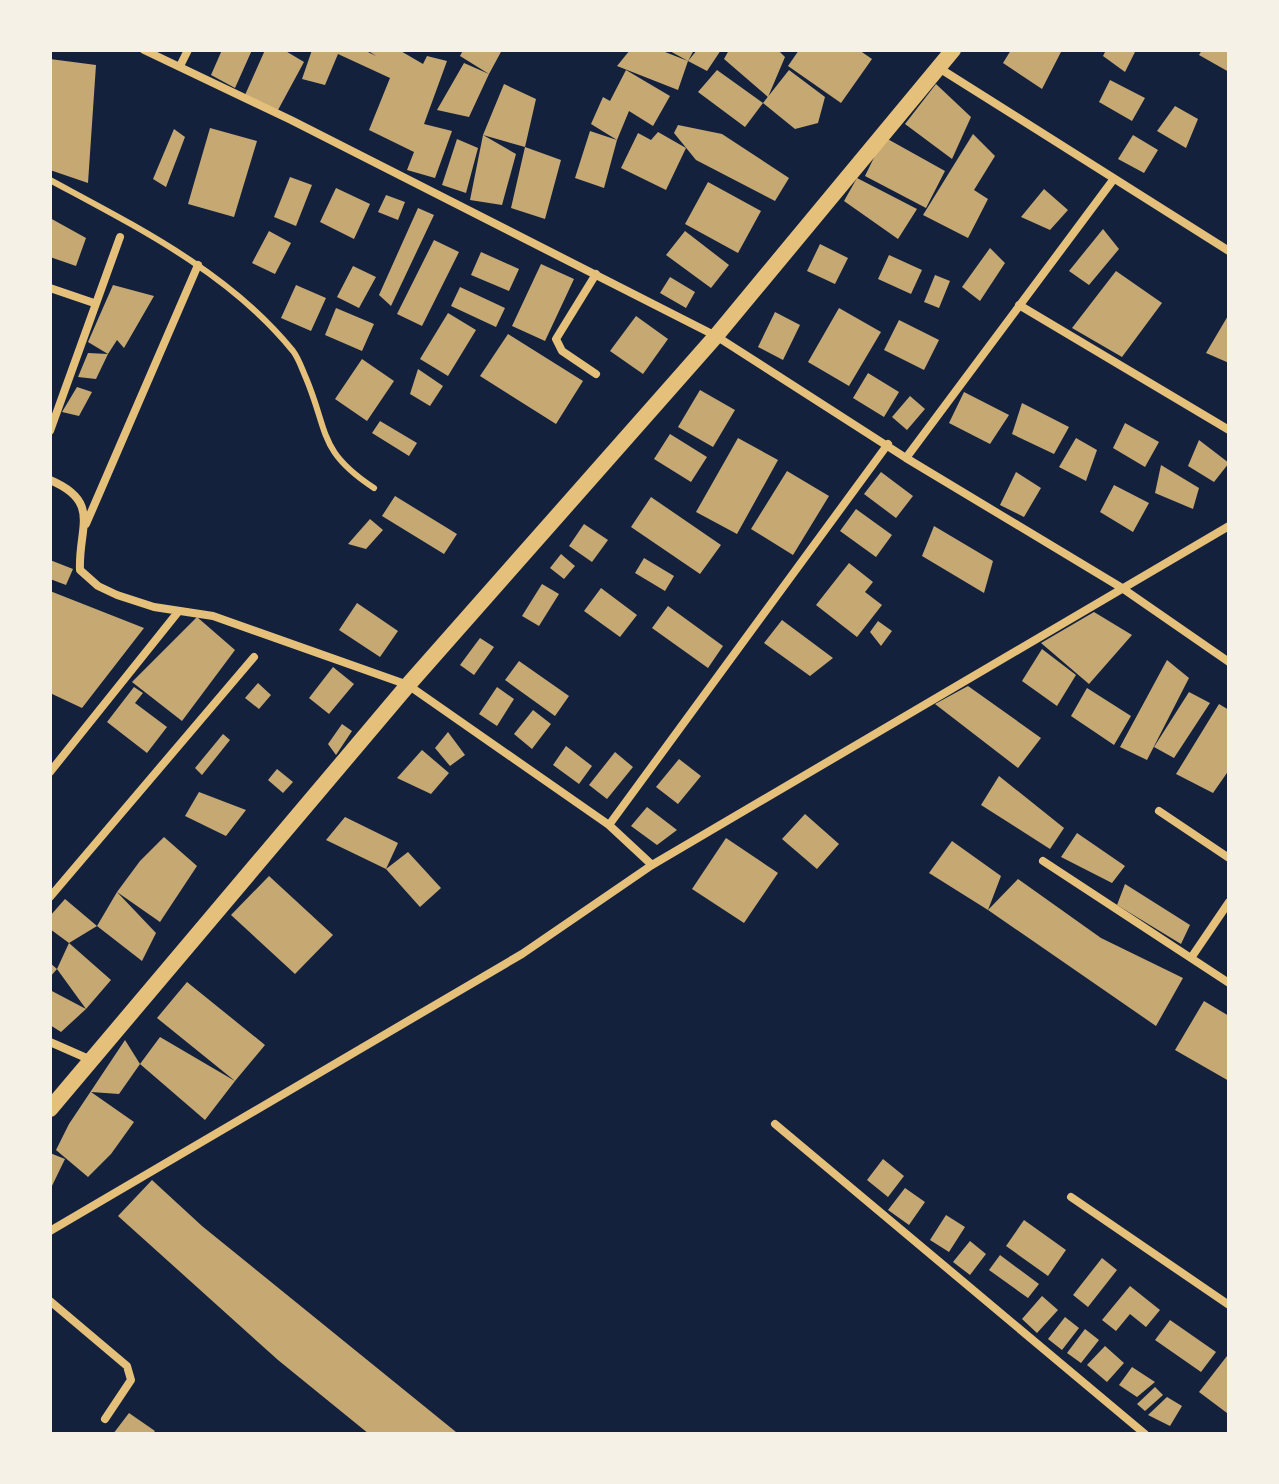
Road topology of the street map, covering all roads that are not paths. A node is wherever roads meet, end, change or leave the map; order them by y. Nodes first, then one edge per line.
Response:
1 (144, 50) edge
2 (188, 50) edge
3 (945, 56) edge
4 (180, 66) junction
5 (50, 180) edge
6 (1113, 180) junction
7 (120, 237) dead end
8 (1229, 251) edge
9 (198, 265) junction
10 (596, 274) junction
11 (50, 288) edge
12 (94, 303) junction
13 (1019, 305) junction
14 (716, 336) junction
15 (596, 374) dead end
16 (1229, 430) edge
17 (50, 431) edge
18 (888, 444) junction
19 (906, 458) junction
20 (50, 480) edge
21 (374, 488) dead end
22 (86, 524) junction
23 (1229, 526) edge
24 (1122, 588) junction
25 (178, 612) junction
26 (254, 657) dead end
27 (1229, 662) edge
28 (408, 685) junction
29 (53, 763) edge
30 (50, 772) edge
31 (1159, 811) dead end
32 (609, 825) junction
33 (1229, 858) edge
34 (1043, 861) dead end
35 (652, 865) junction
36 (50, 897) edge
37 (1229, 902) edge
38 (1191, 958) junction
39 (1229, 983) edge
40 (50, 1042) edge
41 (91, 1060) junction
42 (50, 1109) edge
43 (775, 1124) dead end
44 (1071, 1197) dead end
45 (50, 1231) edge
46 (50, 1301) edge
47 (1229, 1305) edge
48 (105, 1419) dead end
49 (1145, 1434) edge

1 - 4 street
2 - 4 street
3 - 6 street
3 - 14 main road
4 - 10 street
5 - 9 lane
6 - 8 street
6 - 13 street
7 - 12 street
9 - 21 lane
9 - 22 street
10 - 14 street
10 - 15 street
11 - 12 street
12 - 17 street
13 - 16 street
13 - 19 street
14 - 18 street
14 - 28 main road
18 - 19 street
18 - 32 street
19 - 24 street
20 - 22 street
22 - 25 street
23 - 24 street
24 - 27 street
24 - 35 street
25 - 28 street
25 - 29 street
26 - 36 street
28 - 32 street
28 - 41 main road
29 - 30 street
31 - 33 street
32 - 35 street
34 - 38 street
35 - 45 street
37 - 38 street
38 - 39 street
40 - 41 street
41 - 42 main road
43 - 49 street
44 - 47 street
46 - 48 street

